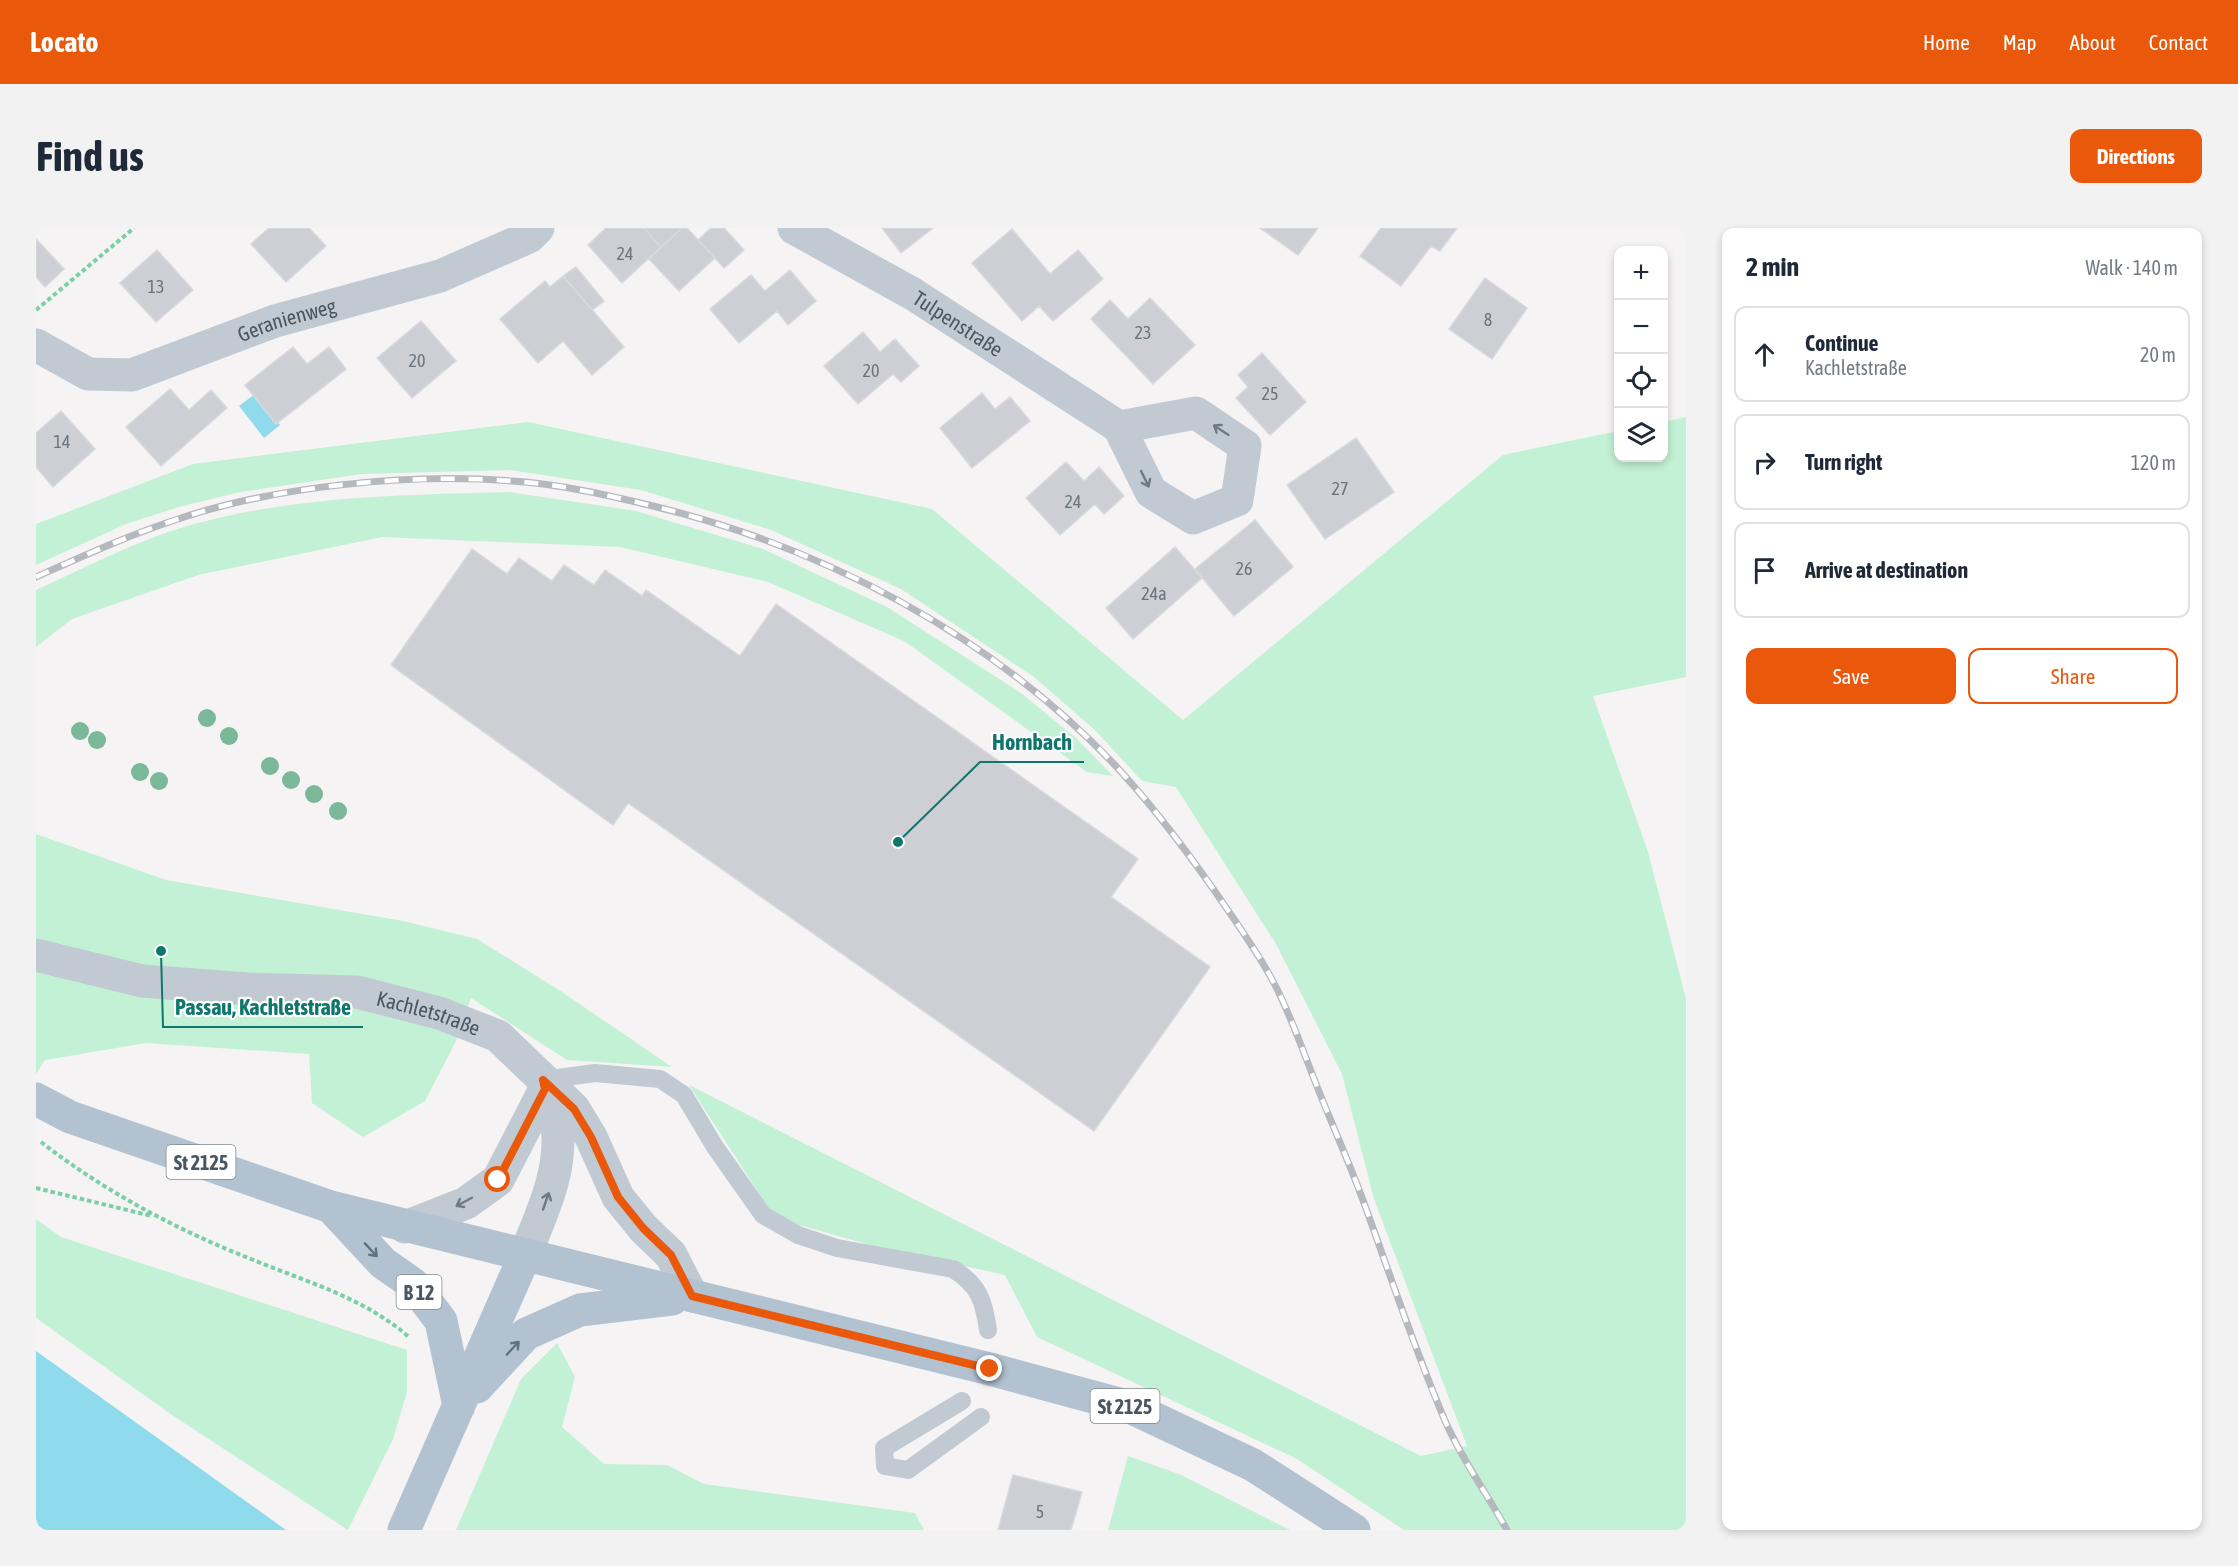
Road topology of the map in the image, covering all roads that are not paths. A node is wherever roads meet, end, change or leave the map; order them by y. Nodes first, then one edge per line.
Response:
1 (538, 228) edge
2 (794, 228) edge
3 (36, 345) edge
4 (1119, 427) dead end
5 (36, 955) edge
6 (544, 1085) junction
7 (36, 1099) edge
8 (70, 1117) junction
9 (36, 1125) edge
10 (331, 1207) junction
11 (405, 1227) junction
12 (525, 1255) junction
13 (692, 1296) junction
14 (988, 1330) dead end
15 (962, 1401) dead end
16 (459, 1406) junction
17 (981, 1417) dead end
18 (404, 1530) edge
19 (1354, 1530) edge

1 - 3 street, Geranienweg
2 - 4 street, Tulpenstraße
5 - 6 street, Kachletstraße
6 -> 11 street
12 -> 6 street, Kachletstraße
6 - 13 street
6 - 14 lane
7 - 8 main road, St 2125
8 - 9 main road
8 - 10 main road, St 2125
10 - 11 main road, St 2125
10 -> 16 main road, B 12
11 - 12 main road, St 2125
12 - 13 main road, St 2125
12 - 16 main road
16 -> 13 main road
13 - 19 main road, St 2125
15 - 17 lane
16 - 18 main road

